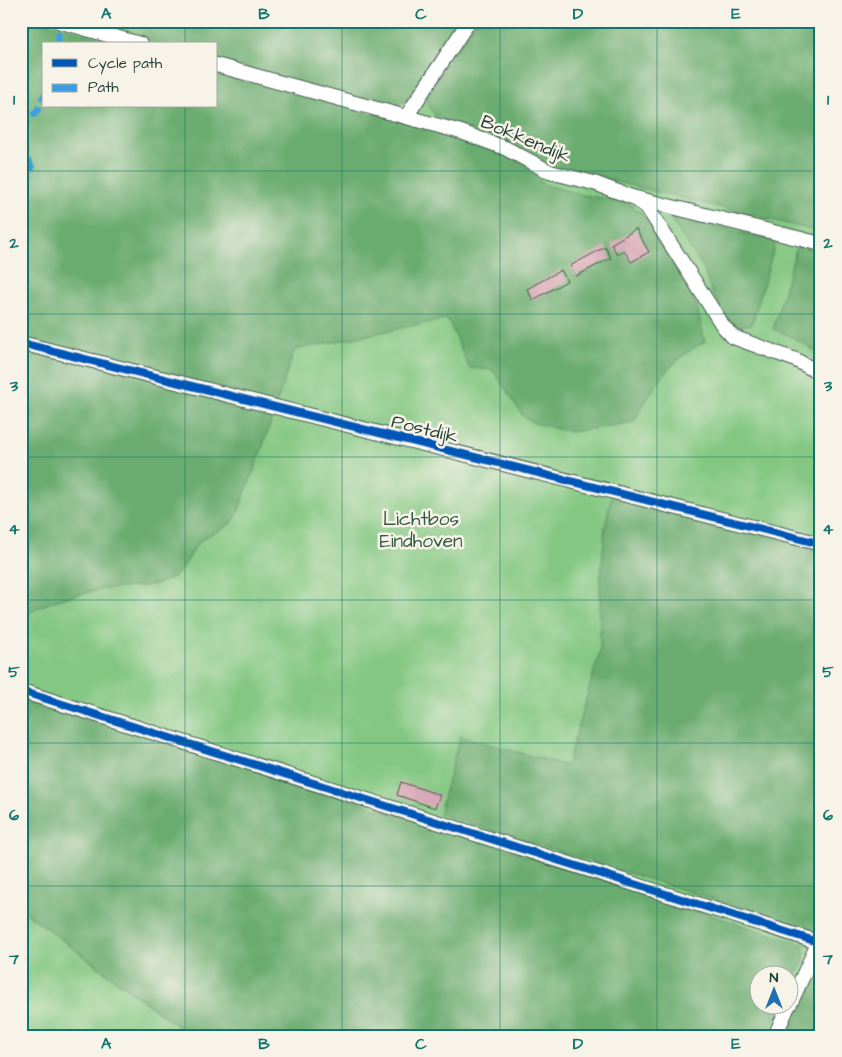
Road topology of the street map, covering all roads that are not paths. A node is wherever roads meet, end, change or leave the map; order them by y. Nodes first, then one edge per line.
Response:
1 (58, 21) edge
2 (468, 21) edge
3 (133, 42) edge
4 (218, 66) edge
5 (406, 117) junction
6 (632, 197) junction
7 (821, 244) edge
8 (21, 343) edge
9 (821, 374) edge
10 (821, 544) edge
11 (21, 691) edge
12 (820, 940) edge
13 (800, 981) edge
14 (785, 1014) edge
15 (775, 1036) edge

1 - 3 street
2 - 5 street
4 - 5 street, Bokkendijk
5 - 6 street, Bokkendijk
6 - 7 street, Bokkendijk
6 - 9 street
8 - 10 street, Postdijk
11 - 12 street
12 - 13 street
14 - 15 street

